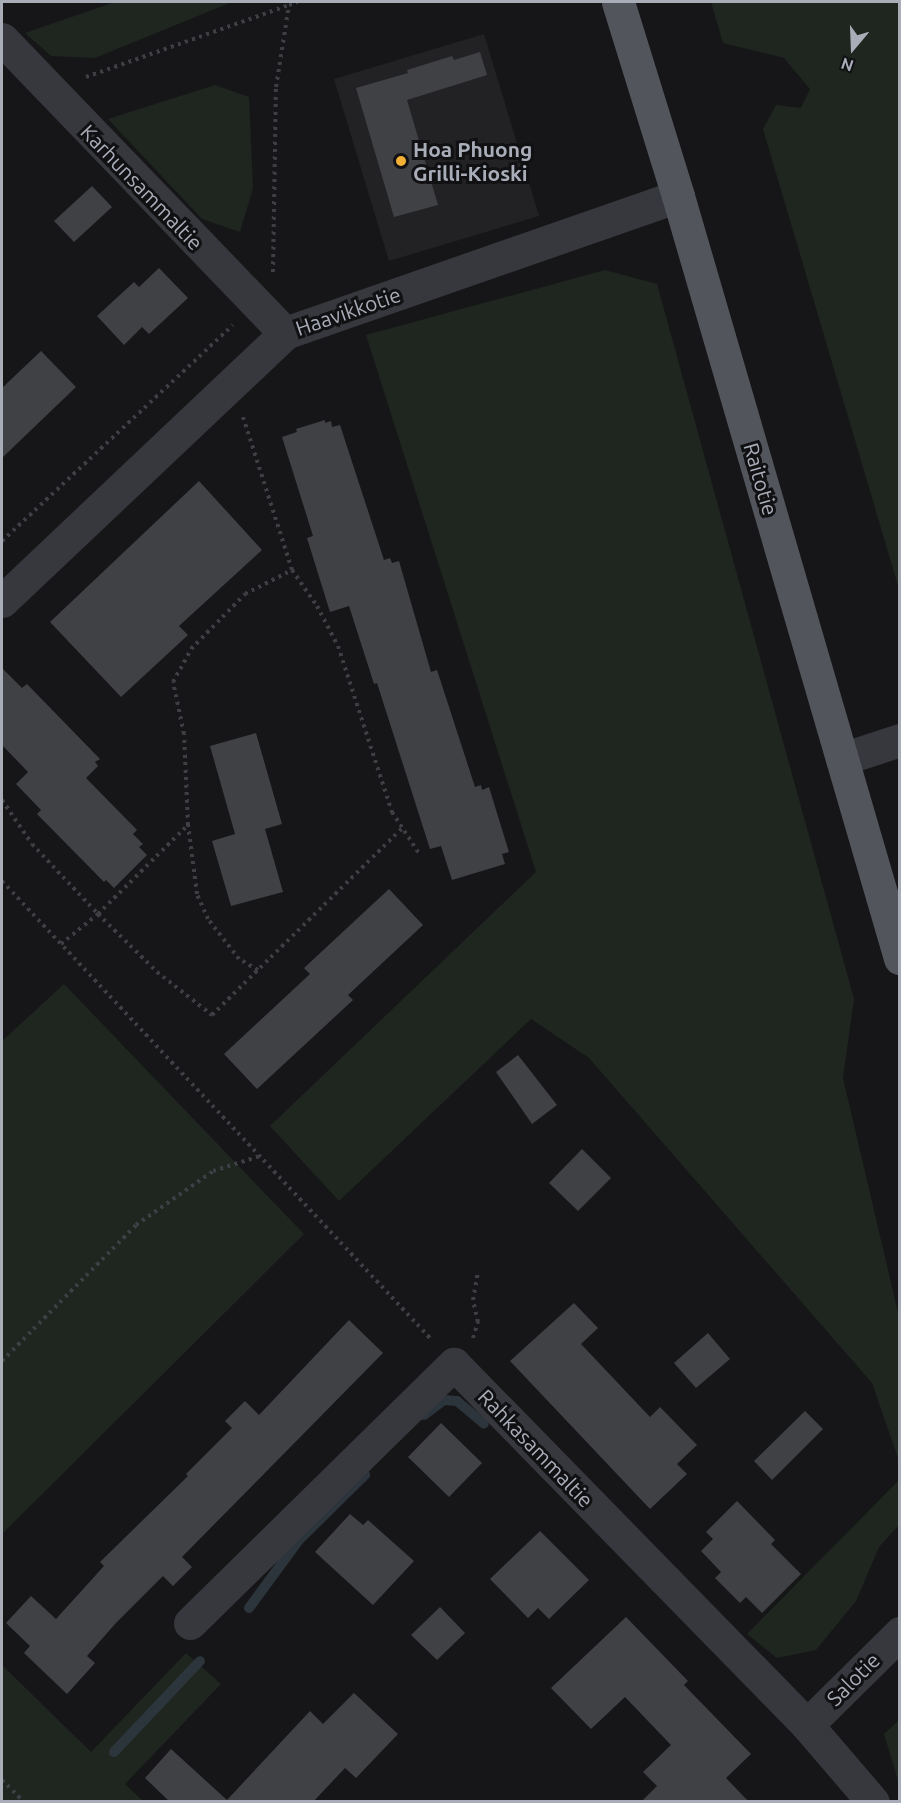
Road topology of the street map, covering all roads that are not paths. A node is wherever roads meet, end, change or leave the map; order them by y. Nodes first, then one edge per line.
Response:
1 (618, 2) edge
2 (2, 39) edge
3 (678, 196) junction
4 (285, 333) junction
5 (2, 602) edge
6 (900, 740) edge
7 (842, 759) junction
8 (900, 958) edge
9 (190, 1623) dead end
10 (900, 1633) edge
11 (807, 1725) junction
12 (873, 1802) edge

1 - 3 main road, Raitotie
2 - 4 street, Karhunsammaltie
3 - 4 street, Haavikkotie
3 - 7 main road, Raitotie
4 - 5 street, Haavikkotie
6 - 7 street
7 - 8 main road, Raitotie
9 - 11 street, Rahkasammaltie
10 - 11 street, Salotie
11 - 12 street, Rahkasammaltie

